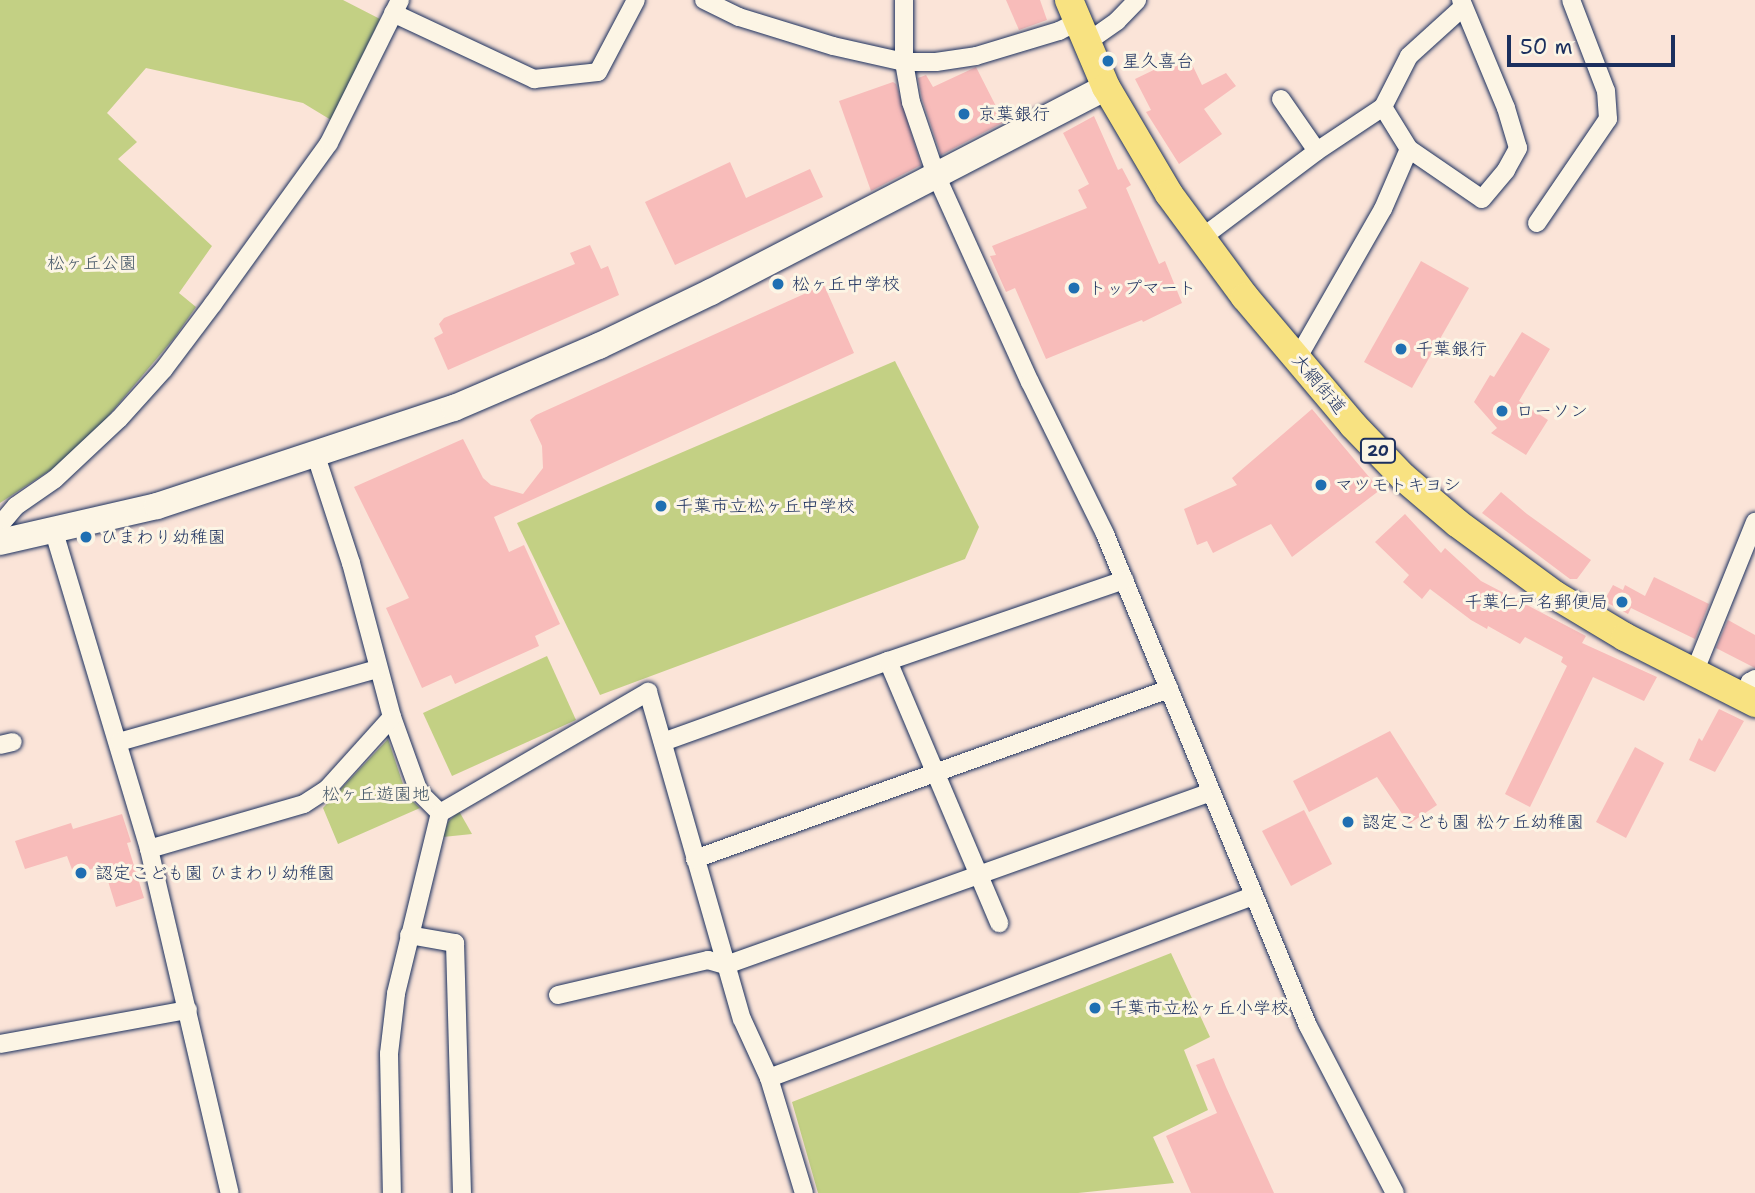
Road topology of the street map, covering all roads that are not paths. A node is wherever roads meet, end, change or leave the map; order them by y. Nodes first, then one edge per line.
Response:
1 (636, 0) edge
2 (704, 0) edge
3 (904, 0) edge
4 (1137, 0) edge
5 (1571, 0) edge
6 (1462, 4) edge
7 (397, 7) edge
8 (1078, 22) edge
9 (904, 62) junction
10 (1106, 87) junction
11 (1281, 99) dead end
12 (1383, 107) junction
13 (1409, 149) junction
14 (1317, 151) junction
15 (936, 175) junction
16 (1537, 223) dead end
17 (1200, 239) junction
18 (1297, 359) junction
19 (316, 456) junction
20 (1755, 522) edge
21 (0, 525) edge
22 (54, 532) junction
23 (0, 542) edge
24 (1125, 580) junction
25 (888, 661) junction
26 (377, 669) junction
27 (1694, 673) junction
28 (1169, 689) junction
29 (1752, 693) edge
30 (392, 717) junction
31 (663, 742) junction
32 (119, 743) junction
33 (934, 773) junction
34 (1211, 792) junction
35 (440, 814) junction
36 (149, 849) junction
37 (695, 859) junction
38 (978, 877) junction
39 (1253, 896) junction
40 (999, 922) dead end
41 (409, 935) junction
42 (726, 965) junction
43 (558, 995) dead end
44 (188, 1010) junction
45 (0, 1044) edge
46 (769, 1078) junction
47 (230, 1193) edge
48 (392, 1193) edge
49 (462, 1193) edge
50 (804, 1193) edge
51 (1395, 1193) edge

1 - 7 street
2 - 9 street
3 - 9 street
4 - 8 street
5 - 16 street
6 - 12 street
6 - 13 street
7 - 21 street
8 - 9 street
8 - 10 main road, 大網街道 / 20
9 - 15 street
10 - 15 street
10 - 17 main road, 大網街道 / 20
11 - 14 street
12 - 13 street
12 - 14 street
13 - 18 street
14 - 17 street
15 - 19 street
15 - 24 street
17 - 18 main road, 大網街道 / 20
18 - 27 main road, 大網街道 / 20
19 - 22 street
19 - 26 street
20 - 27 street
22 - 23 street
22 - 32 street
24 - 25 street
24 - 28 street
25 - 31 street
25 - 33 street
26 - 30 street
26 - 32 street
27 - 29 main road, 大網街道 / 20
28 - 33 street
28 - 34 street
30 - 35 street
30 - 36 street
31 - 35 street
31 - 37 street
32 - 36 street
33 - 37 street
33 - 38 street
34 - 38 street
34 - 39 street
35 - 41 street
36 - 44 street
37 - 42 street
38 - 40 street
38 - 42 street
39 - 46 street
39 - 51 street
41 - 48 street
41 - 49 street
42 - 43 street
42 - 46 street
44 - 45 street
44 - 47 street
46 - 50 street

